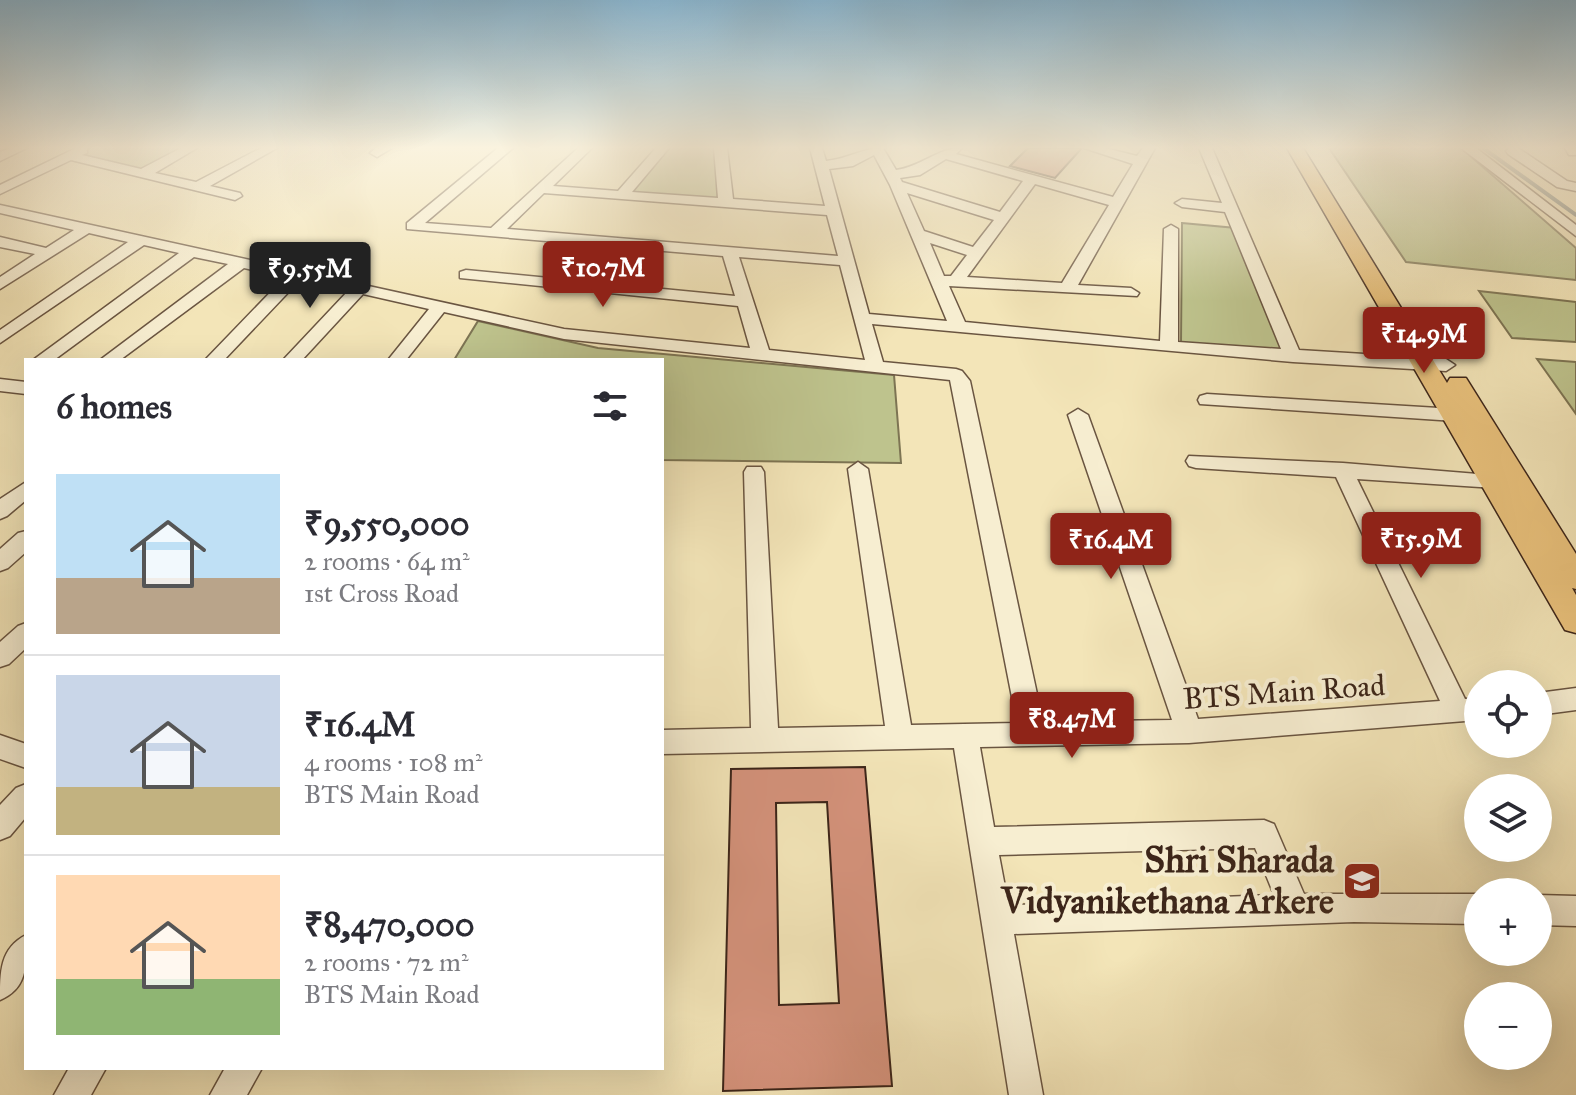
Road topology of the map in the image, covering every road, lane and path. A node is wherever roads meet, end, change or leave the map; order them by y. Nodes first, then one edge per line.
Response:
1 (444, 199) edge
2 (530, 199) edge
3 (675, 199) edge
4 (726, 199) edge
5 (830, 199) edge
6 (902, 199) edge
7 (949, 199) edge
8 (1017, 199) edge
9 (1104, 199) edge
10 (1120, 199) edge
11 (1228, 199) edge
12 (1328, 199) edge
13 (1341, 199) edge
14 (1532, 199) edge
15 (726, 203) junction
16 (1118, 203) junction
17 (1182, 203) dead end
18 (1232, 208) junction
19 (0, 209) edge
20 (833, 211) junction
21 (1003, 218) junction
22 (85, 229) junction
23 (1171, 229) dead end
24 (1576, 232) edge
25 (494, 233) junction
26 (918, 234) junction
27 (140, 241) junction
28 (0, 242) edge
29 (729, 251) junction
30 (191, 252) junction
31 (49, 253) junction
32 (976, 253) junction
33 (846, 261) junction
34 (240, 263) junction
35 (296, 275) junction
36 (466, 275) dead end
37 (947, 281) junction
38 (0, 284) edge
39 (359, 289) junction
40 (1067, 289) junction
41 (1131, 293) dead end
42 (744, 302) junction
43 (440, 307) junction
44 (862, 318) junction
45 (958, 326) junction
46 (0, 338) edge
47 (1169, 347) junction
48 (761, 354) junction
49 (1293, 357) junction
50 (45, 358) edge
51 (112, 358) edge
52 (216, 358) edge
53 (294, 358) edge
54 (399, 358) edge
55 (1435, 364) junction
56 (875, 365) junction
57 (0, 385) edge
58 (24, 388) edge
59 (1207, 400) dead end
60 (1078, 415) dead end
61 (1455, 415) junction
62 (1196, 461) dead end
63 (858, 469) dead end
64 (1343, 470) junction
65 (754, 472) dead end
66 (1495, 481) junction
67 (24, 491) edge
68 (0, 511) edge
69 (24, 541) edge
70 (0, 562) edge
71 (1576, 578) edge
72 (1576, 621) edge
73 (24, 635) edge
74 (0, 657) edge
75 (1576, 699) edge
76 (1464, 702) edge
77 (1552, 703) edge
78 (1552, 705) edge
79 (1576, 709) edge
80 (1464, 710) edge
81 (1189, 731) junction
82 (1033, 736) junction
83 (965, 737) junction
84 (900, 738) junction
85 (765, 740) junction
86 (664, 742) edge
87 (0, 747) edge
88 (24, 755) edge
89 (24, 799) edge
90 (0, 826) edge
91 (982, 841) junction
92 (1295, 909) junction
93 (1464, 909) edge
94 (1552, 910) edge
95 (1576, 911) edge
96 (1017, 920) dead end
97 (24, 954) edge
98 (0, 984) edge
99 (88, 1070) edge
100 (244, 1070) edge
101 (71, 1095) edge
102 (227, 1095) edge
103 (1026, 1095) edge

1 - 25 street
2 - 25 street
3 - 15 street
4 - 15 street
5 - 20 street
6 - 26 street
7 - 21 street
8 - 21 street
9 - 16 street
10 - 16 street
11 - 18 street
12 - 55 main road
13 - 55 main road
14 - 24 street
15 - 20 street
16 - 40 street
17 - 18 street
18 - 49 street
19 - 22 street
20 - 33 street
21 - 32 street
22 - 27 street
22 - 31 street
23 - 47 street
25 - 29 street
26 - 32 street
26 - 37 street
27 - 30 street
27 - 46 street
28 - 31 street
29 - 33 street
29 - 42 street
30 - 34 street
30 - 50 street
31 - 38 street
32 - 37 street
33 - 44 street
34 - 35 street
34 - 51 street
35 - 39 street
35 - 52 street
36 - 42 street
37 - 40 street
37 - 45 street
39 - 43 street
39 - 53 street
40 - 41 street
42 - 48 street
43 - 48 street
43 - 54 street
44 - 45 street
44 - 56 street
45 - 47 street
47 - 49 street
48 - 56 street
49 - 55 street
55 - 61 main road
55 - 71 main road
56 - 82 street
57 - 58 street
59 - 61 street
60 - 81 street
61 - 66 main road
62 - 64 street
63 - 84 street
64 - 66 street
64 - 76 street
65 - 85 street
66 - 72 main road
67 - 68 street
69 - 70 street
73 - 74 street
75 - 77 street
78 - 79 street
80 - 81 street, BTS Main Road
81 - 82 street, BTS Main Road
82 - 83 street, BTS Main Road
83 - 84 street, BTS Main Road
83 - 91 street
84 - 85 street, BTS Main Road
85 - 86 street, BTS Main Road
87 - 88 street
89 - 90 street
91 - 92 street
91 - 103 street
92 - 93 street
92 - 96 street
94 - 95 street
97 - 98 street
99 - 101 street
100 - 102 street

